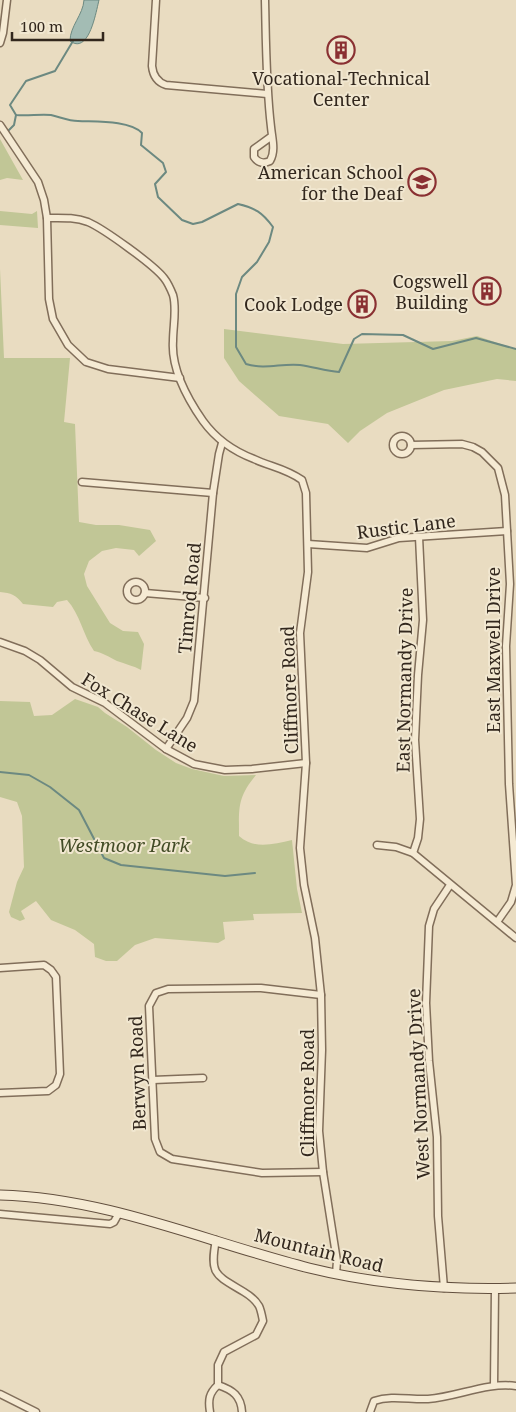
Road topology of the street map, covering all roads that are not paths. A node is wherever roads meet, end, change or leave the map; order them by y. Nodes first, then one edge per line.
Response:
1 (7, 0) edge
2 (156, 0) edge
3 (265, 0) edge
4 (0, 43) edge
5 (267, 94) junction
6 (0, 125) edge
7 (272, 136) dead end
8 (47, 218) junction
9 (180, 378) junction
10 (222, 443) junction
11 (411, 445) dead end
12 (82, 482) dead end
13 (214, 493) junction
14 (507, 531) junction
15 (419, 537) junction
16 (308, 544) junction
17 (145, 593) dead end
18 (205, 598) junction
19 (0, 642) edge
20 (514, 689) dead end
21 (507, 690) junction
22 (166, 749) junction
23 (306, 763) junction
24 (377, 845) dead end
25 (413, 853) junction
26 (450, 885) junction
27 (497, 922) junction
28 (516, 938) edge
29 (0, 968) edge
30 (321, 995) junction
31 (203, 1078) dead end
32 (153, 1080) junction
33 (0, 1093) edge
34 (323, 1172) junction
35 (0, 1195) edge
36 (118, 1213) junction
37 (0, 1214) edge
38 (216, 1240) junction
39 (336, 1274) junction
40 (444, 1288) junction
41 (516, 1288) edge
42 (495, 1289) junction
43 (218, 1385) junction
44 (494, 1385) junction
45 (516, 1386) edge
46 (0, 1394) edge
47 (36, 1412) edge
48 (210, 1412) edge
49 (242, 1412) edge
50 (370, 1412) edge

1 - 4 street
2 - 5 street
3 - 5 street
5 - 7 street
6 - 8 street
8 - 9 street, Cliffmore Road
8 - 9 street
9 - 10 street, Cliffmore Road
10 - 13 street, Timrod Road
10 - 16 street, Cliffmore Road
11 - 14 street, East Maxwell Drive
12 - 13 street
13 - 18 street, Timrod Road
14 - 15 street, Rustic Lane
14 - 21 street, East Maxwell Drive
15 - 16 street, Rustic Lane
15 - 25 street, East Normandy Drive
16 - 23 street, Cliffmore Road
17 - 18 street
18 - 22 street, Timrod Road
19 - 22 street, Fox Chase Lane
20 - 21 street
21 - 27 street, East Maxwell Drive
22 - 23 street, Fox Chase Lane
23 - 30 street, Cliffmore Road
24 - 25 street
25 - 26 street
26 - 27 street
26 - 40 street, West Normandy Drive
27 - 28 street
29 - 33 street
30 - 32 street, Berwyn Road
30 - 34 street, Cliffmore Road
31 - 32 street
32 - 34 street, Berwyn Road
34 - 39 street, Cliffmore Road
35 - 36 main road, Mountain Road
36 - 37 street
36 - 38 main road, Mountain Road
38 - 39 main road, Mountain Road
38 - 43 street
39 - 40 main road, Mountain Road
40 - 42 main road, Mountain Road
41 - 42 main road, Mountain Road
42 - 44 street
43 - 48 street
43 - 49 street
44 - 45 street
44 - 50 street
46 - 47 street

